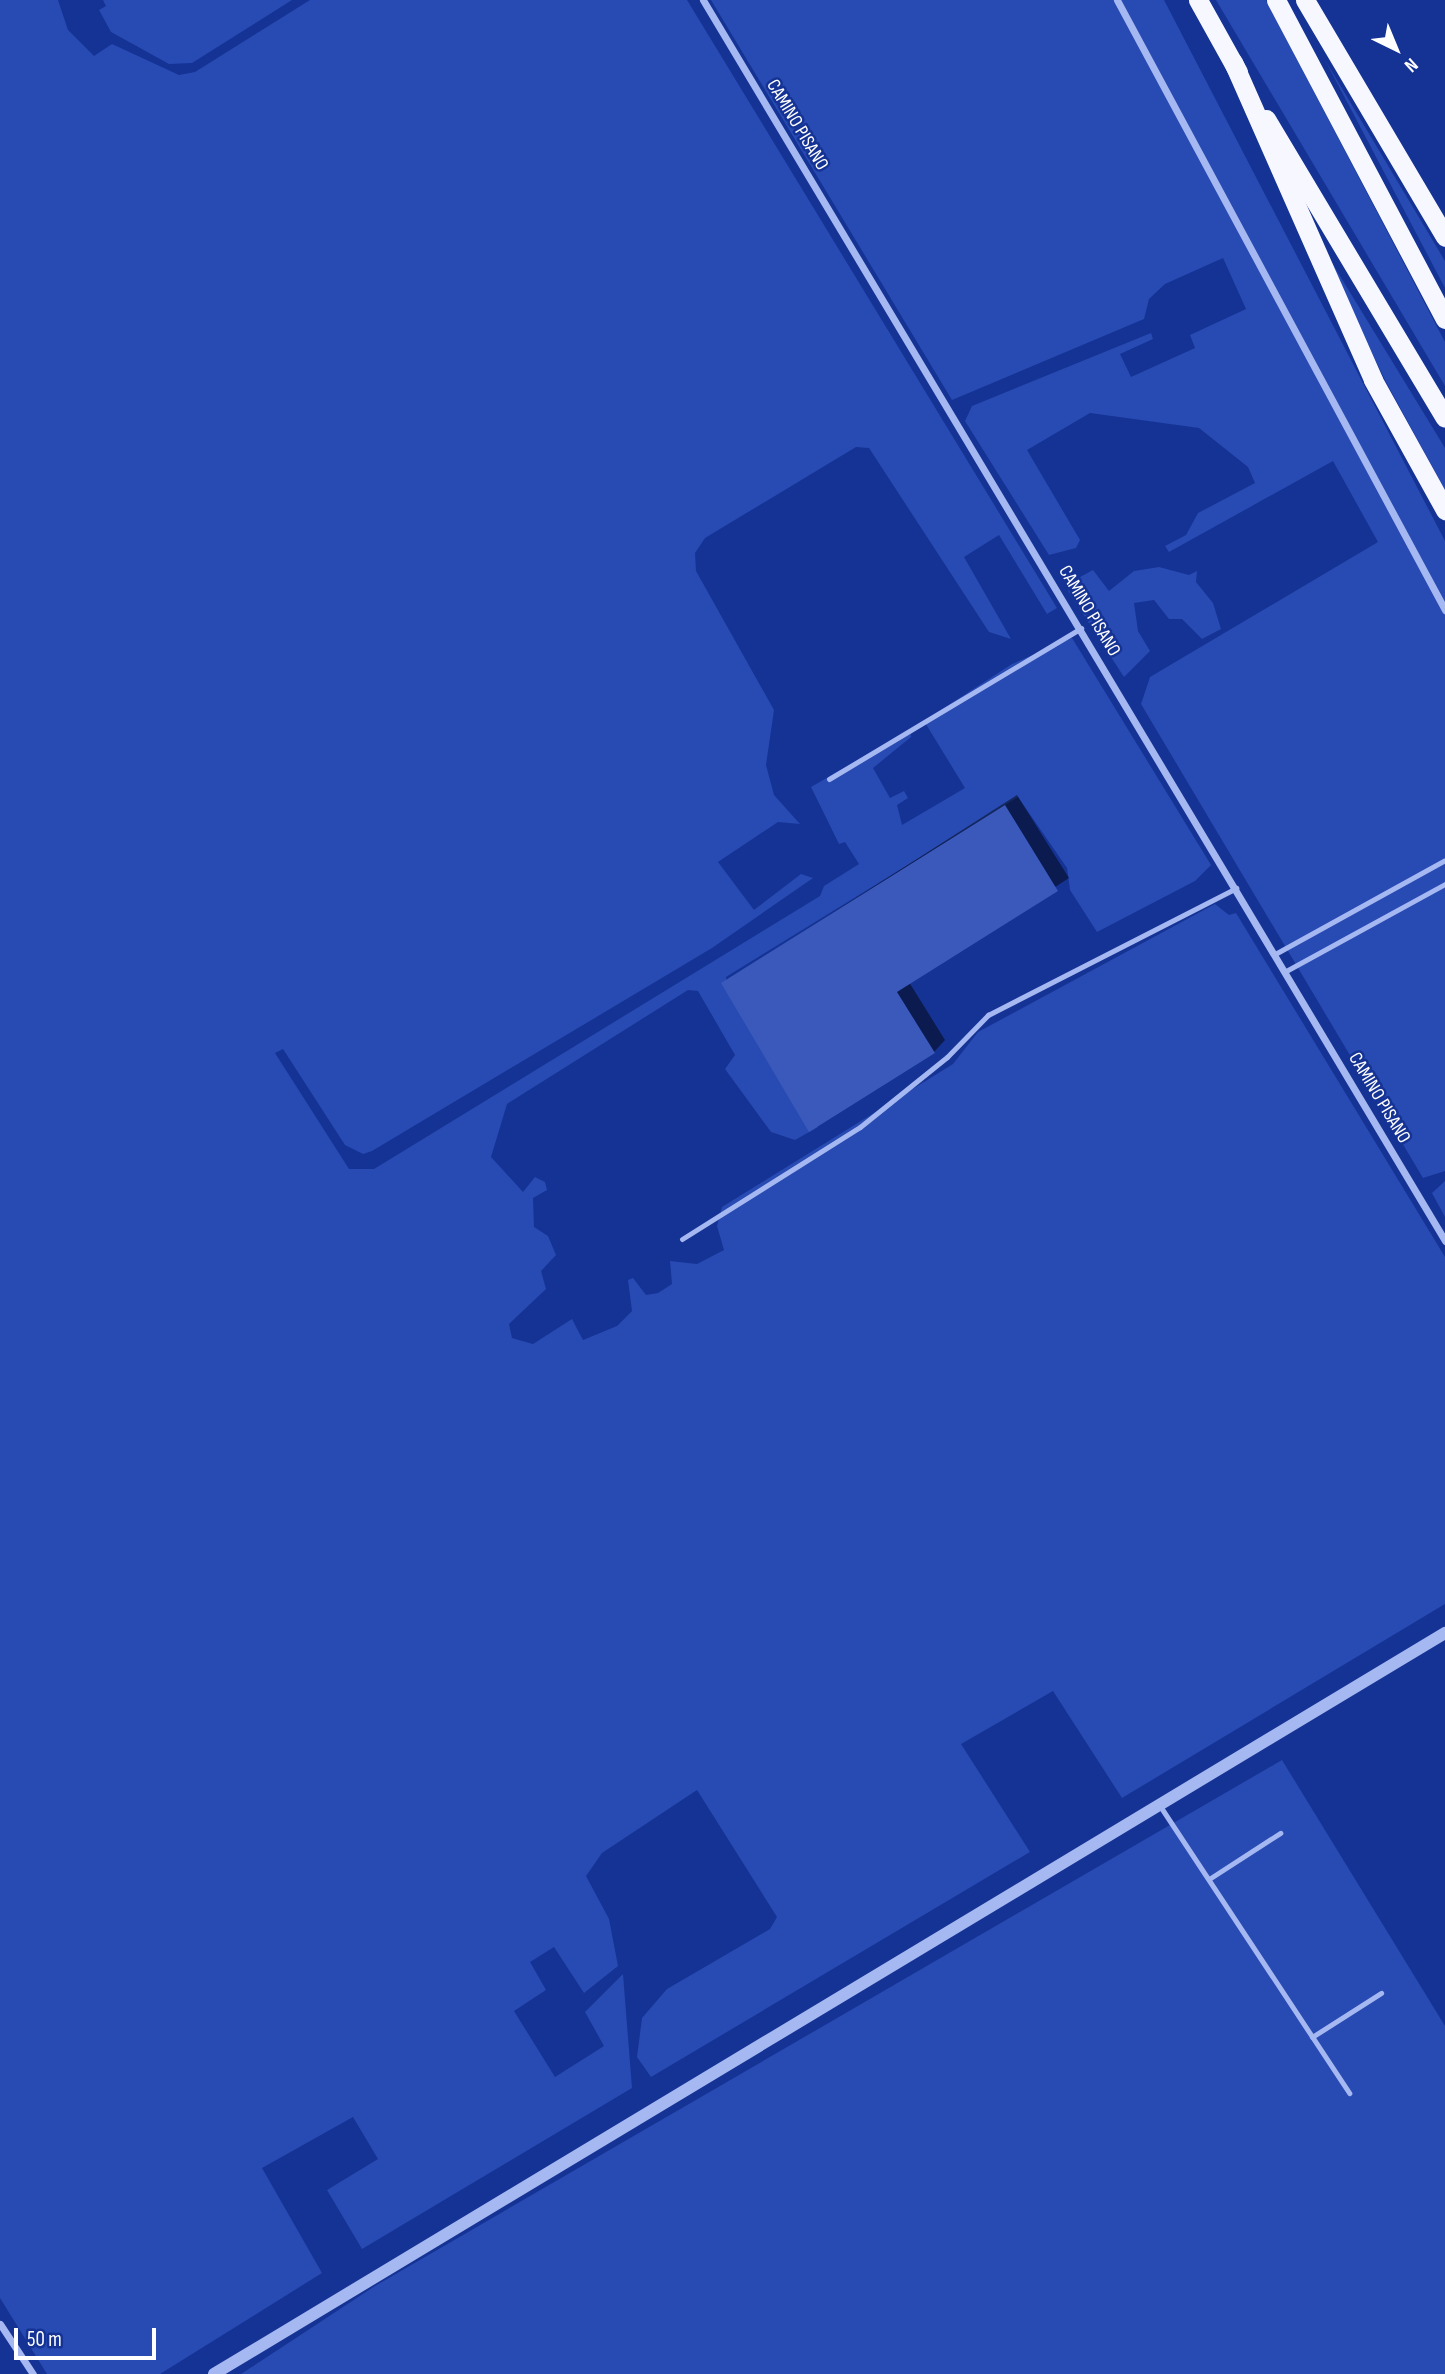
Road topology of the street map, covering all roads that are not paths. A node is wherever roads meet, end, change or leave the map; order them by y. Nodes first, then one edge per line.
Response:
1 (703, 0) edge
2 (1117, 0) edge
3 (1198, 0) edge
4 (1276, 0) edge
5 (1305, 0) edge
6 (1233, 62) junction
7 (1445, 237) edge
8 (1445, 319) edge
9 (1445, 418) edge
10 (1445, 510) edge
11 (1445, 610) edge
12 (1081, 628) junction
13 (830, 779) dead end
14 (1445, 860) edge
15 (1445, 884) edge
16 (1236, 888) junction
17 (1275, 954) junction
18 (1286, 971) junction
19 (682, 1240) dead end
20 (1445, 1241) edge
21 (1445, 1633) edge
22 (1159, 1805) junction
23 (1280, 1833) dead end
24 (1209, 1879) junction
25 (1381, 1993) dead end
26 (1312, 2037) junction
27 (1349, 2093) dead end
28 (0, 2325) edge
29 (33, 2374) edge
30 (214, 2374) edge

1 - 12 street, CAMINO PISANO
2 - 11 street
3 - 6 highway
4 - 8 highway
5 - 7 highway
6 - 9 highway
6 - 10 highway
12 - 13 lane
12 - 16 street, CAMINO PISANO
14 - 17 lane
15 - 18 lane
16 - 17 street, CAMINO PISANO
16 - 19 lane
17 - 18 street, CAMINO PISANO
18 - 20 street, CAMINO PISANO
21 - 22 street
22 - 24 lane
22 - 30 street
23 - 24 lane
24 - 26 lane
25 - 26 lane
26 - 27 lane
28 - 29 street

